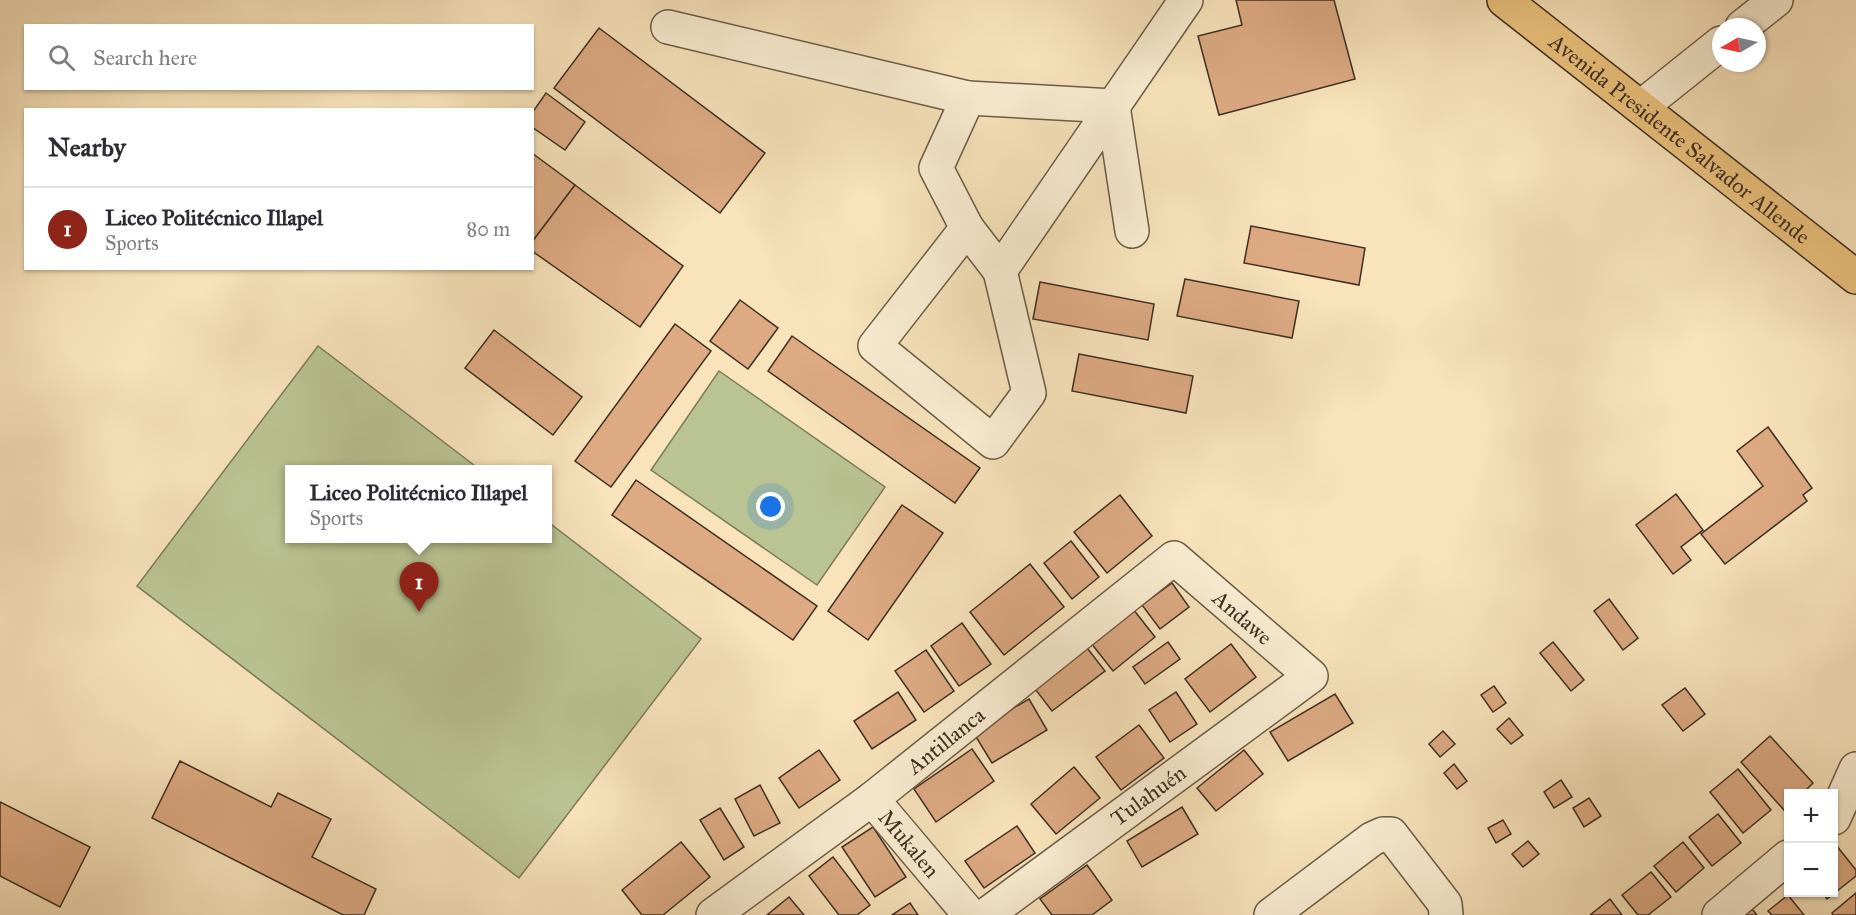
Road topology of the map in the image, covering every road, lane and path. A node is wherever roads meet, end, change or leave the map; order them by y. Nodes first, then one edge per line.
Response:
1 (1186, 0) edge
2 (1504, 0) edge
3 (1776, 0) edge
4 (1753, 18) edge
5 (668, 27) dead end
6 (1712, 50) edge
7 (968, 98) junction
8 (1113, 106) junction
9 (1641, 107) junction
10 (967, 228) junction
11 (1132, 231) dead end
12 (1000, 271) junction
13 (1856, 277) edge
14 (1174, 558) joint
15 (1311, 676) joint
16 (1854, 782) edge
17 (872, 800) junction
18 (1838, 809) edge
19 (1784, 860) edge
20 (713, 915) edge
21 (970, 915) edge
22 (986, 915) edge
23 (1271, 915) edge
24 (1446, 915) edge
25 (1719, 915) edge

1 - 8 street
2 - 9 main road, Avenida Presidente Salvador Allende
3 - 4 street
5 - 7 street
6 - 9 street
7 - 8 street
7 - 10 street
8 - 11 street
8 - 12 street
9 - 13 main road, Avenida Presidente Salvador Allende
10 - 12 street
10 - 12 street
14 - 15 street, Andawe
14 - 17 street, Antillanca
15 - 22 street, Tulahuén
16 - 18 street
17 - 20 street, Antillanca
17 - 21 street, Mukalen
19 - 25 street
23 - 24 street

